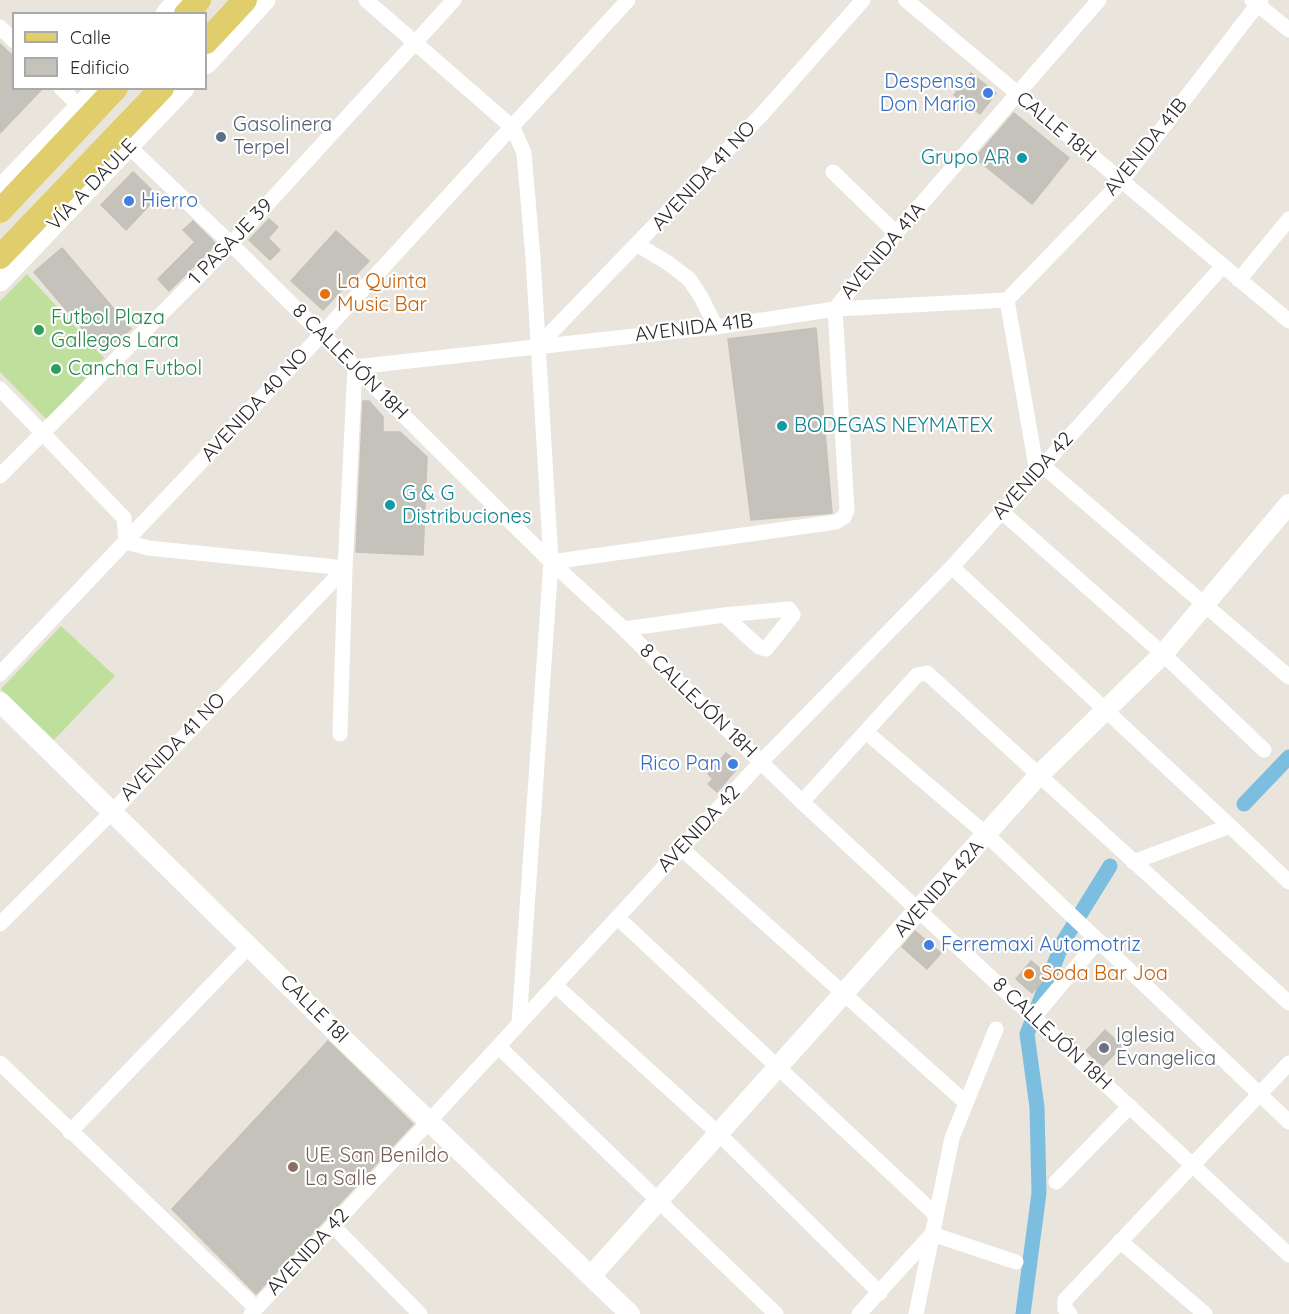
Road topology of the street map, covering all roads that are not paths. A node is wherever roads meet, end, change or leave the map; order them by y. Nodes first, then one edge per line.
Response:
1 (178, 0) edge
2 (199, 0) edge
3 (245, 0) edge
4 (265, 0) edge
5 (366, 0) edge
6 (454, 0) edge
7 (628, 0) edge
8 (863, 0) edge
9 (906, 0) edge
10 (1099, 0) edge
11 (1257, 2) edge
12 (168, 12) edge
13 (188, 12) edge
14 (0, 27) edge
15 (1289, 30) edge
16 (12, 39) edge
17 (207, 41) edge
18 (416, 43) junction
19 (207, 63) edge
20 (64, 90) edge
21 (97, 90) edge
22 (113, 90) edge
23 (161, 90) edge
24 (182, 90) edge
25 (1018, 95) junction
26 (85, 112) junction
27 (513, 128) junction
28 (123, 141) junction
29 (833, 172) dead end
30 (1121, 182) junction
31 (0, 190) edge
32 (0, 212) edge
33 (1289, 219) edge
34 (896, 233) junction
35 (231, 244) junction
36 (638, 245) junction
37 (0, 257) edge
38 (1222, 267) junction
39 (1239, 280) junction
40 (0, 281) edge
41 (1007, 300) junction
42 (835, 309) junction
43 (1289, 321) edge
44 (716, 327) junction
45 (322, 334) junction
46 (539, 345) junction
47 (355, 367) junction
48 (0, 389) edge
49 (42, 433) junction
50 (1040, 469) junction
51 (0, 476) edge
52 (1289, 504) edge
53 (1002, 512) junction
54 (126, 542) junction
55 (551, 562) junction
56 (952, 567) junction
57 (345, 568) junction
58 (1206, 605) junction
59 (724, 615) dead end
60 (624, 629) junction
61 (1163, 654) junction
62 (0, 674) edge
63 (1289, 677) edge
64 (0, 702) edge
65 (1107, 712) junction
66 (866, 732) junction
67 (340, 734) dead end
68 (1264, 750) dead end
69 (761, 762) junction
70 (1038, 776) junction
71 (802, 802) junction
72 (113, 811) junction
73 (1230, 826) junction
74 (987, 835) junction
75 (682, 849) junction
76 (1133, 862) junction
77 (1289, 882) edge
78 (920, 910) junction
79 (618, 918) junction
80 (0, 924) edge
81 (1098, 940) junction
82 (250, 945) junction
83 (556, 986) junction
84 (846, 993) junction
85 (1289, 1003) edge
86 (1034, 1017) junction
87 (519, 1024) junction
88 (996, 1029) dead end
89 (499, 1047) junction
90 (0, 1063) edge
91 (1289, 1063) edge
92 (778, 1069) junction
93 (1258, 1094) junction
94 (966, 1103) junction
95 (1130, 1106) junction
96 (431, 1121) junction
97 (1289, 1122) edge
98 (70, 1132) junction
99 (719, 1134) junction
100 (1194, 1167) junction
101 (1056, 1182) dead end
102 (658, 1201) junction
103 (935, 1214) junction
104 (333, 1226) junction
105 (932, 1234) junction
106 (1120, 1241) junction
107 (1289, 1255) edge
108 (1016, 1262) dead end
109 (591, 1276) junction
110 (880, 1293) junction
111 (254, 1311) edge
112 (420, 1314) edge
113 (630, 1314) edge
114 (776, 1314) edge
115 (859, 1314) edge
116 (916, 1314) edge
117 (1070, 1314) edge
118 (1205, 1314) edge

1 - 12 main road
2 - 13 main road
3 - 17 main road
4 - 19 main road
5 - 18 street
6 - 18 street, 1 PASAJE 39
7 - 27 street, AVENIDA 40 NO
8 - 36 street, AVENIDA 41 NO
9 - 25 street, CALLE 18H
10 - 25 street, AVENIDA 41A
11 - 15 street
11 - 30 street, AVENIDA 41B
14 - 16 street
18 - 27 street
18 - 35 street, 1 PASAJE 39
20 - 26 street
21 - 26 main road
22 - 26 main road
23 - 28 main road, VÍA A DAULE
24 - 28 main road, VÍA A DAULE
25 - 30 street, CALLE 18H
25 - 34 street, AVENIDA 41A
26 - 31 main road
26 - 32 main road
27 - 45 street, AVENIDA 40 NO
27 - 46 street
28 - 35 street, 8 CALLEJÓN 18H
28 - 37 main road, VÍA A DAULE
28 - 40 main road, VÍA A DAULE
29 - 34 street
30 - 38 street, CALLE 18H
30 - 41 street, AVENIDA 41B
33 - 39 street
34 - 42 street, AVENIDA 41A
35 - 45 street, 8 CALLEJÓN 18H
35 - 49 street, 1 PASAJE 39
36 - 44 street
36 - 46 street, AVENIDA 41 NO
38 - 39 street, CALLE 18H
38 - 50 street, AVENIDA 42
39 - 43 street, CALLE 18H
41 - 42 street, AVENIDA 41B
41 - 50 street
42 - 44 street, AVENIDA 41B
42 - 55 street, AVENIDA 41A
44 - 46 street, AVENIDA 41B
45 - 47 street, 8 CALLEJÓN 18H
45 - 54 street, AVENIDA 40 NO
46 - 47 street, AVENIDA 41B
46 - 55 street
47 - 55 street, 8 CALLEJÓN 18H
47 - 57 street
48 - 49 street
49 - 51 street, 1 PASAJE 39
49 - 54 street
50 - 53 street, AVENIDA 42
50 - 58 street
52 - 58 street, AVENIDA 42A
53 - 56 street, AVENIDA 42
53 - 61 street
54 - 57 street
54 - 62 street, AVENIDA 40 NO
55 - 60 street, 8 CALLEJÓN 18H
55 - 87 street
56 - 65 street
56 - 69 street, AVENIDA 42
57 - 67 street
57 - 72 street, AVENIDA 41 NO
58 - 61 street, AVENIDA 42A
58 - 63 street
59 - 60 street
60 - 69 street, 8 CALLEJÓN 18H
61 - 65 street, AVENIDA 42A
61 - 68 street
64 - 72 street, CALLE 18I
65 - 70 street, AVENIDA 42A
65 - 73 street
66 - 70 street
66 - 71 street
66 - 74 street
69 - 71 street, 8 CALLEJÓN 18H
69 - 75 street, AVENIDA 42
70 - 74 street, AVENIDA 42A
70 - 76 street
71 - 78 street, 8 CALLEJÓN 18H
72 - 80 street, AVENIDA 41 NO
72 - 82 street, CALLE 18I
73 - 76 street
73 - 77 street
74 - 78 street, AVENIDA 42A
74 - 81 street
75 - 79 street, AVENIDA 42
75 - 84 street
76 - 85 street
78 - 84 street, AVENIDA 42A
78 - 86 street, 8 CALLEJÓN 18H
79 - 83 street, AVENIDA 42
79 - 92 street
81 - 86 street
81 - 93 street
82 - 96 street, CALLE 18I
82 - 98 street
83 - 87 street, AVENIDA 42
83 - 99 street
84 - 92 street, AVENIDA 42A
84 - 94 street
86 - 95 street, 8 CALLEJÓN 18H
87 - 89 street, AVENIDA 42
88 - 94 street
89 - 96 street, AVENIDA 42
89 - 102 street
90 - 98 street
91 - 93 street
92 - 99 street, AVENIDA 42A
92 - 103 street
93 - 97 street
93 - 100 street
94 - 103 street
95 - 100 street, 8 CALLEJÓN 18H
95 - 101 street
96 - 104 street, AVENIDA 42
96 - 109 street, CALLE 18I
98 - 111 street
99 - 102 street, AVENIDA 42A
99 - 110 street
100 - 106 street
100 - 107 street, 8 CALLEJÓN 18H
102 - 109 street, AVENIDA 42A
102 - 114 street
103 - 105 street
104 - 111 street, AVENIDA 42
104 - 112 street
105 - 108 street
105 - 110 street
105 - 116 street
106 - 117 street
106 - 118 street
109 - 113 street, CALLE 18I
110 - 115 street

